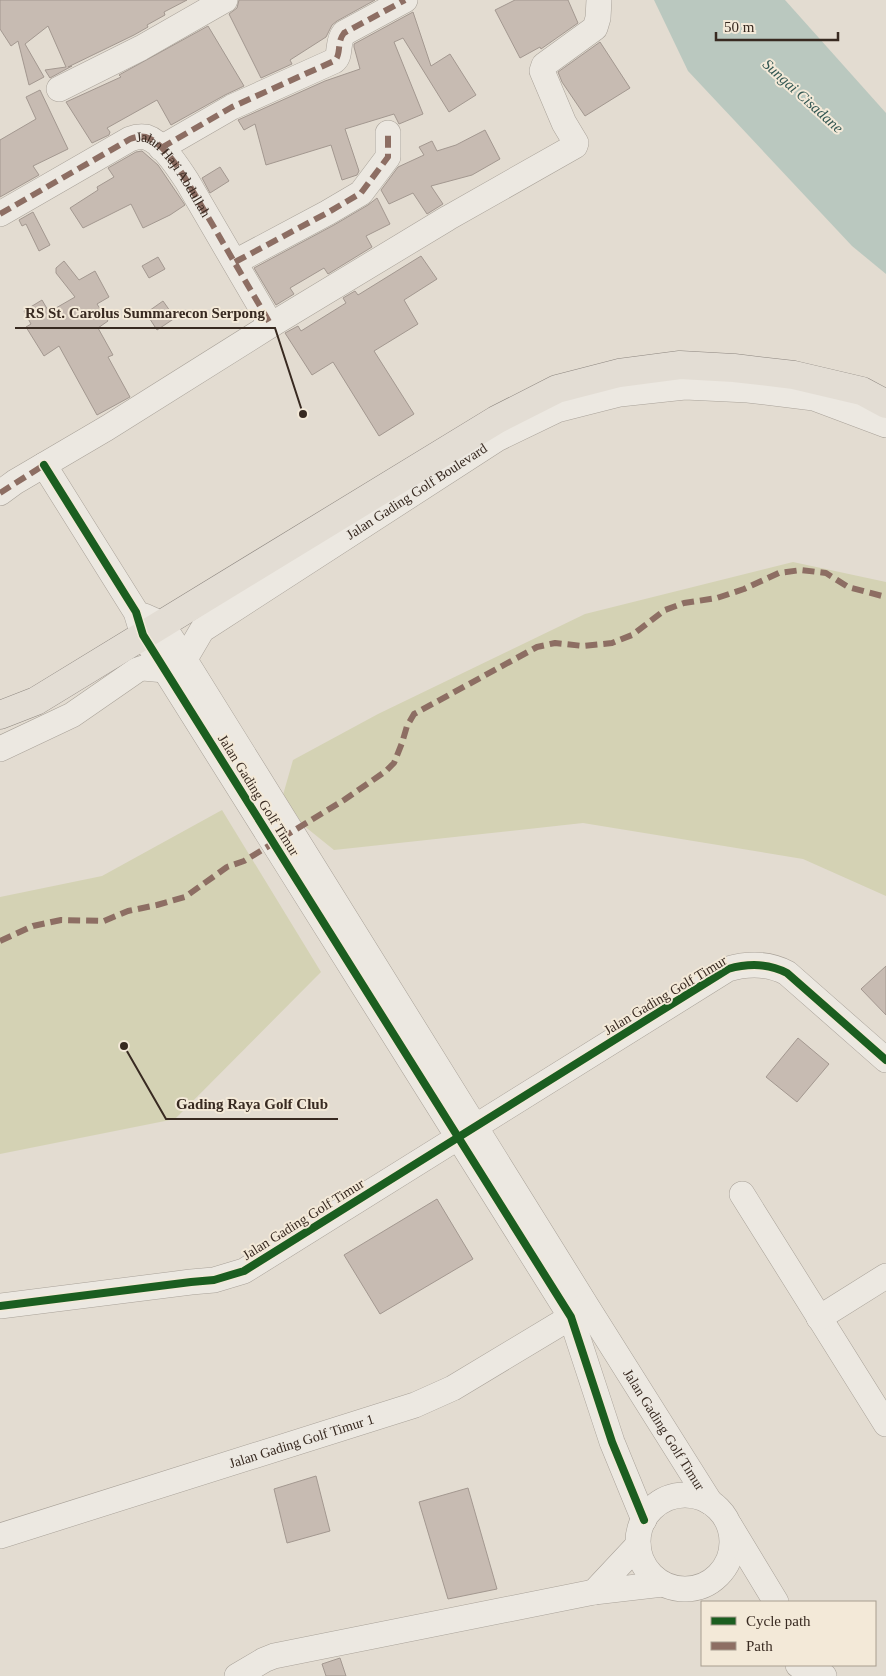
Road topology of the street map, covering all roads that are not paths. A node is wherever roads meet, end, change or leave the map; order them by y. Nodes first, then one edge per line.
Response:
1 (225, 0) edge
2 (405, 0) edge
3 (599, 0) edge
4 (59, 89) dead end
5 (388, 133) dead end
6 (161, 148) junction
7 (0, 214) edge
8 (235, 262) junction
9 (271, 324) junction
10 (886, 404) edge
11 (886, 424) edge
12 (44, 465) junction
13 (0, 493) edge
14 (147, 624) junction
15 (175, 664) junction
16 (0, 715) edge
17 (0, 749) edge
18 (886, 1060) edge
19 (466, 1132) junction
20 (742, 1194) dead end
21 (886, 1276) edge
22 (0, 1306) edge
23 (578, 1311) junction
24 (819, 1318) junction
25 (886, 1424) edge
26 (710, 1502) junction
27 (644, 1520) junction
28 (730, 1526) junction
29 (0, 1536) edge
30 (638, 1545) junction
31 (671, 1586) junction
32 (594, 1592) junction
33 (775, 1601) edge
34 (701, 1603) edge
35 (800, 1666) edge
36 (824, 1666) edge
37 (237, 1676) edge
38 (824, 1676) edge
39 (834, 1676) edge

1 - 4 street
2 - 6 street
3 - 9 street
5 - 8 street
6 - 7 street, Jalan Haji Abdullah
6 - 8 street, Jalan Haji Abdullah
8 - 9 street, Jalan Haji Abdullah
9 - 12 street
10 - 14 main road, Jalan Gading Golf Boulevard
11 - 15 street, Jalan Gading Golf Boulevard
12 - 13 street
12 - 14 street, Jalan Gading Golf Timur
14 - 15 street, Jalan Gading Golf Timur
14 - 16 main road, Jalan Gading Golf Boulevard
15 - 17 street
15 - 19 street, Jalan Gading Golf Timur
18 - 19 street, Jalan Gading Golf Timur
19 - 22 street, Jalan Gading Golf Timur
19 - 23 street, Jalan Gading Golf Timur
20 - 24 street
21 - 24 street
23 - 26 street, Jalan Gading Golf Timur
23 - 27 street, Jalan Gading Golf Timur
23 - 29 street, Jalan Gading Golf Timur 1
24 - 25 street
26 - 27 street, Jalan Gading Golf Timur
26 - 28 street, Jalan Gading Golf Timur
27 - 30 street
28 - 31 street
28 - 33 street, Jalan Gading Golf Timur
30 - 31 street
30 - 32 street
31 - 32 street
31 - 34 street
32 - 37 street
35 - 38 street
36 - 39 street

